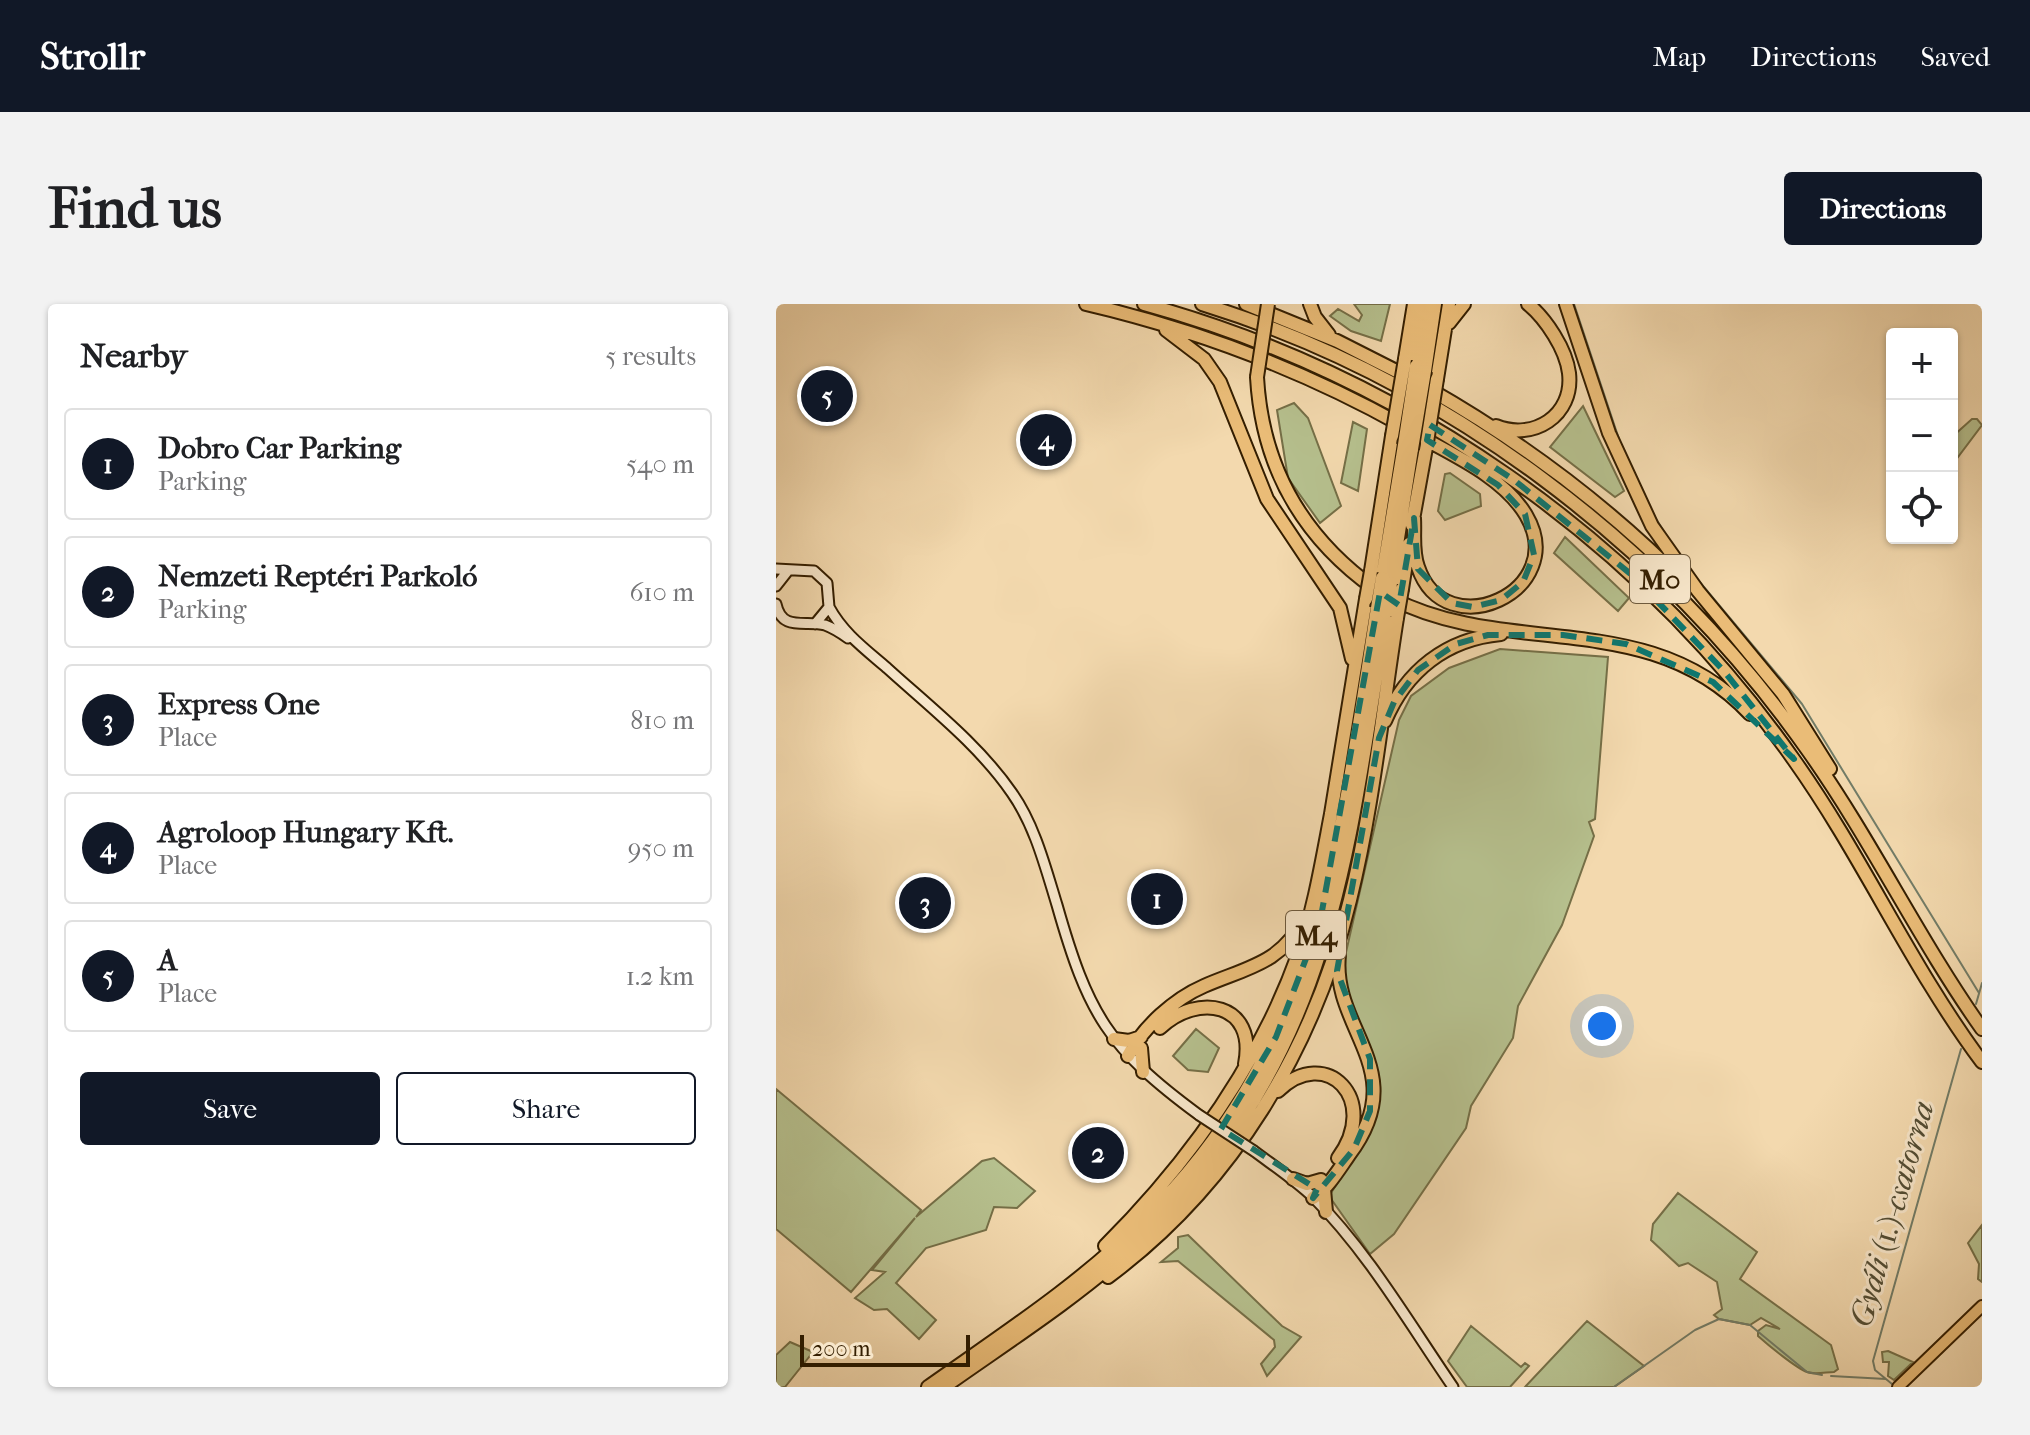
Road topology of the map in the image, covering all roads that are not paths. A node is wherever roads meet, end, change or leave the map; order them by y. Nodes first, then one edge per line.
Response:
1 (1086, 304) edge
2 (1144, 304) edge
3 (1202, 304) edge
4 (1246, 304) edge
5 (1268, 304) edge
6 (1310, 304) edge
7 (1413, 304) edge
8 (1426, 304) edge
9 (1435, 304) edge
10 (1449, 304) edge
11 (1464, 304) edge
12 (1528, 304) edge
13 (1566, 304) edge
14 (1134, 316) junction
15 (1443, 340) junction
16 (1337, 341) junction
17 (1420, 369) junction
18 (1485, 422) junction
19 (1414, 518) junction
20 (776, 569) edge
21 (787, 572) junction
22 (1386, 580) junction
23 (776, 586) edge
24 (776, 604) edge
25 (829, 607) junction
26 (1387, 613) junction
27 (815, 624) junction
28 (1731, 632) junction
29 (1532, 633) junction
30 (858, 644) junction
31 (1349, 702) junction
32 (1379, 738) junction
33 (1794, 759) junction
34 (1868, 843) junction
35 (1314, 900) junction
36 (1342, 929) junction
37 (1982, 1029) edge
38 (1114, 1039) junction
39 (1141, 1042) junction
40 (1128, 1056) junction
41 (1982, 1062) edge
42 (1143, 1072) junction
43 (1241, 1075) junction
44 (1268, 1101) junction
45 (1293, 1179) junction
46 (1322, 1184) junction
47 (1313, 1198) junction
48 (1326, 1212) junction
49 (1982, 1306) edge
50 (1044, 1311) junction
51 (928, 1387) edge
52 (944, 1387) edge
53 (1453, 1387) edge
54 (1898, 1387) edge

1 - 14 highway
2 - 33 highway, M0
3 - 34 highway, M0
4 - 16 highway
5 - 29 highway, bridge
6 - 16 highway
7 - 22 highway, bridge
8 - 17 highway, M4
9 - 17 highway, M4
10 - 15 highway
11 - 15 highway
12 - 18 highway
13 - 28 highway
14 - 19 highway
14 - 31 highway
15 - 19 highway, bridge
16 - 18 highway
17 - 22 highway, M4, bridge
18 - 28 highway
19 - 22 highway
20 - 21 main road
21 - 23 main road
21 - 25 main road
22 - 26 highway, M4, bridge
22 - 26 highway, bridge
22 - 31 highway, bridge
24 - 27 main road
25 - 27 main road
25 - 30 main road
26 - 32 highway
26 - 50 highway, M4
27 - 30 main road
28 - 34 highway
29 - 32 highway
29 - 33 highway
30 - 38 main road
31 - 35 highway
32 - 36 highway
33 - 41 highway, M0
34 - 37 highway, M0
35 - 39 highway
35 - 43 highway
36 - 44 highway
36 - 46 highway
38 - 39 highway
38 - 40 main road
39 - 40 highway
39 - 42 highway
39 - 43 highway
40 - 42 main road
42 - 45 main road, bridge
43 - 50 highway
44 - 46 highway
44 - 50 highway
45 - 46 highway
45 - 47 main road
46 - 47 highway
46 - 48 highway
47 - 48 main road
48 - 53 main road
49 - 54 main road
50 - 51 highway, M4
50 - 52 highway, M4

